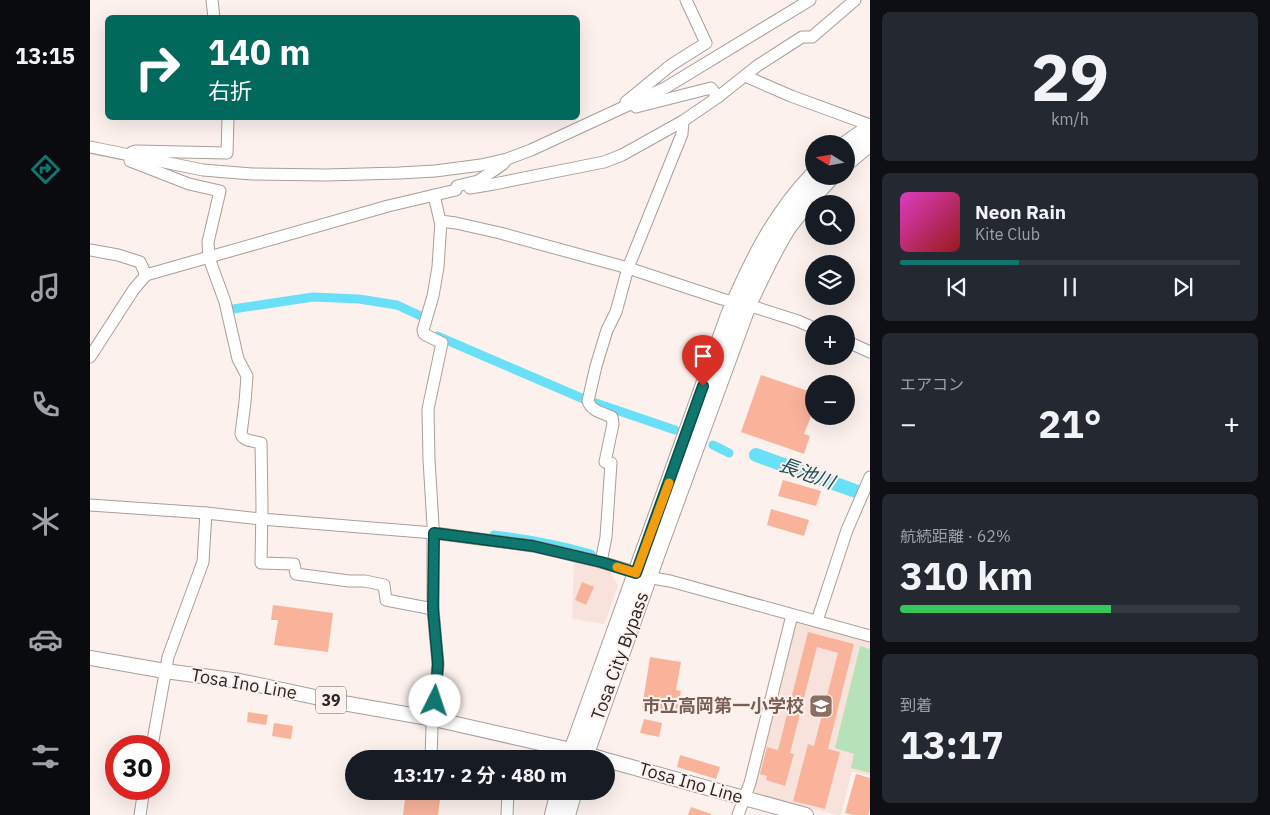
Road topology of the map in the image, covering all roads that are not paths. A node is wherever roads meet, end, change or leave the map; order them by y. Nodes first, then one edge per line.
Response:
1 (212, 0) edge
2 (686, 0) edge
3 (810, 0) edge
4 (855, 0) edge
5 (214, 15) edge
6 (745, 76) junction
7 (718, 97) junction
8 (625, 107) junction
9 (228, 120) edge
10 (683, 121) junction
11 (870, 126) edge
12 (855, 137) edge
13 (870, 143) edge
14 (90, 147) edge
15 (123, 154) junction
16 (855, 156) edge
17 (507, 159) junction
18 (805, 184) edge
19 (823, 185) edge
20 (456, 190) junction
21 (434, 195) junction
22 (441, 221) junction
23 (90, 250) edge
24 (209, 258) junction
25 (628, 268) junction
26 (146, 275) junction
27 (741, 304) junction
28 (805, 324) edge
29 (855, 346) edge
30 (870, 352) edge
31 (90, 357) edge
32 (870, 477) edge
33 (90, 505) edge
34 (206, 513) junction
35 (262, 516) junction
36 (433, 530) junction
37 (602, 558) junction
38 (642, 574) junction
39 (433, 609) junction
40 (792, 615) junction
41 (817, 622) junction
42 (870, 636) edge
43 (90, 658) edge
44 (165, 671) junction
45 (434, 719) junction
46 (154, 735) edge
47 (431, 750) edge
48 (554, 750) edge
49 (579, 750) edge
50 (615, 762) edge
51 (744, 798) junction
52 (142, 800) edge
53 (508, 800) edge
54 (557, 800) edge
55 (571, 800) edge
56 (140, 815) edge
57 (507, 815) edge
58 (553, 815) edge
59 (567, 815) edge
60 (738, 815) edge
61 (806, 815) edge

1 - 5 street
2 - 8 street
3 - 8 street
4 - 6 street
6 - 7 street
6 - 11 street
7 - 8 street
7 - 10 street
8 - 17 street
9 - 15 street
10 - 20 street
10 - 25 street
11 - 12 highway
13 - 16 highway
14 - 15 street
15 - 17 street
15 - 24 street
17 - 20 street
18 - 27 highway, Tosa City Bypass
19 - 27 highway, Tosa City Bypass
20 - 21 street
21 - 22 street
21 - 24 street
22 - 25 street
22 - 36 street
23 - 26 street
24 - 26 street
24 - 35 street
25 - 27 street
25 - 37 street
26 - 31 street
27 - 28 street
27 - 38 highway, Tosa City Bypass
29 - 30 street
32 - 41 street
33 - 34 street
34 - 35 street
34 - 44 street
35 - 36 street
35 - 39 street
36 - 37 street
36 - 39 street
37 - 38 street
38 - 40 street
38 - 49 highway, Tosa City Bypass
39 - 45 street
40 - 41 street
40 - 51 street
41 - 42 street
43 - 44 main road, Tosa Ino Line / 39
44 - 45 main road, Tosa Ino Line / 39
44 - 46 street
45 - 47 street
45 - 48 main road, Tosa Ino Line / 39
50 - 51 main road, Tosa Ino Line / 39
51 - 60 street
51 - 61 main road, Tosa Ino Line / 39
52 - 56 street
53 - 57 street
54 - 58 highway
55 - 59 highway

